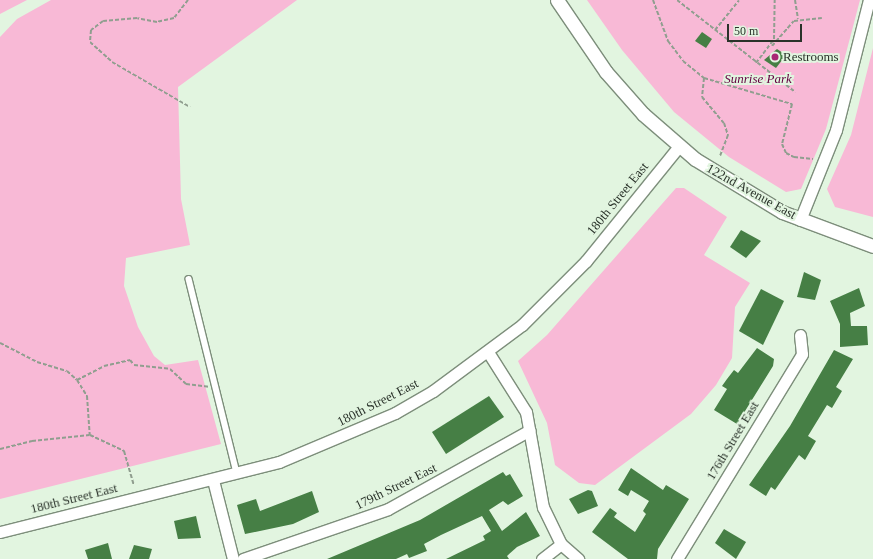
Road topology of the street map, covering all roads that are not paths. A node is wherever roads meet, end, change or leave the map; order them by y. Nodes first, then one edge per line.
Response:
1 (557, 0) edge
2 (869, 0) edge
3 (678, 146) junction
4 (800, 220) junction
5 (873, 246) edge
6 (189, 280) dead end
7 (800, 335) dead end
8 (488, 352) junction
9 (530, 430) junction
10 (238, 474) junction
11 (213, 480) junction
12 (0, 532) edge
13 (561, 544) junction
14 (680, 558) edge
15 (233, 559) edge
16 (243, 559) edge
17 (542, 559) edge
18 (578, 559) edge

1 - 3 street, 122nd Avenue East
2 - 4 street
3 - 4 street, 122nd Avenue East
3 - 8 street, 180th Street East
4 - 5 street, 122nd Avenue East
6 - 10 lane
7 - 14 street, 176th Street East
8 - 9 street
8 - 10 street, 180th Street East
9 - 13 street
9 - 16 street, 179th Street East
10 - 11 street, 180th Street East
11 - 12 street, 180th Street East
11 - 15 street
13 - 17 street
13 - 18 street

